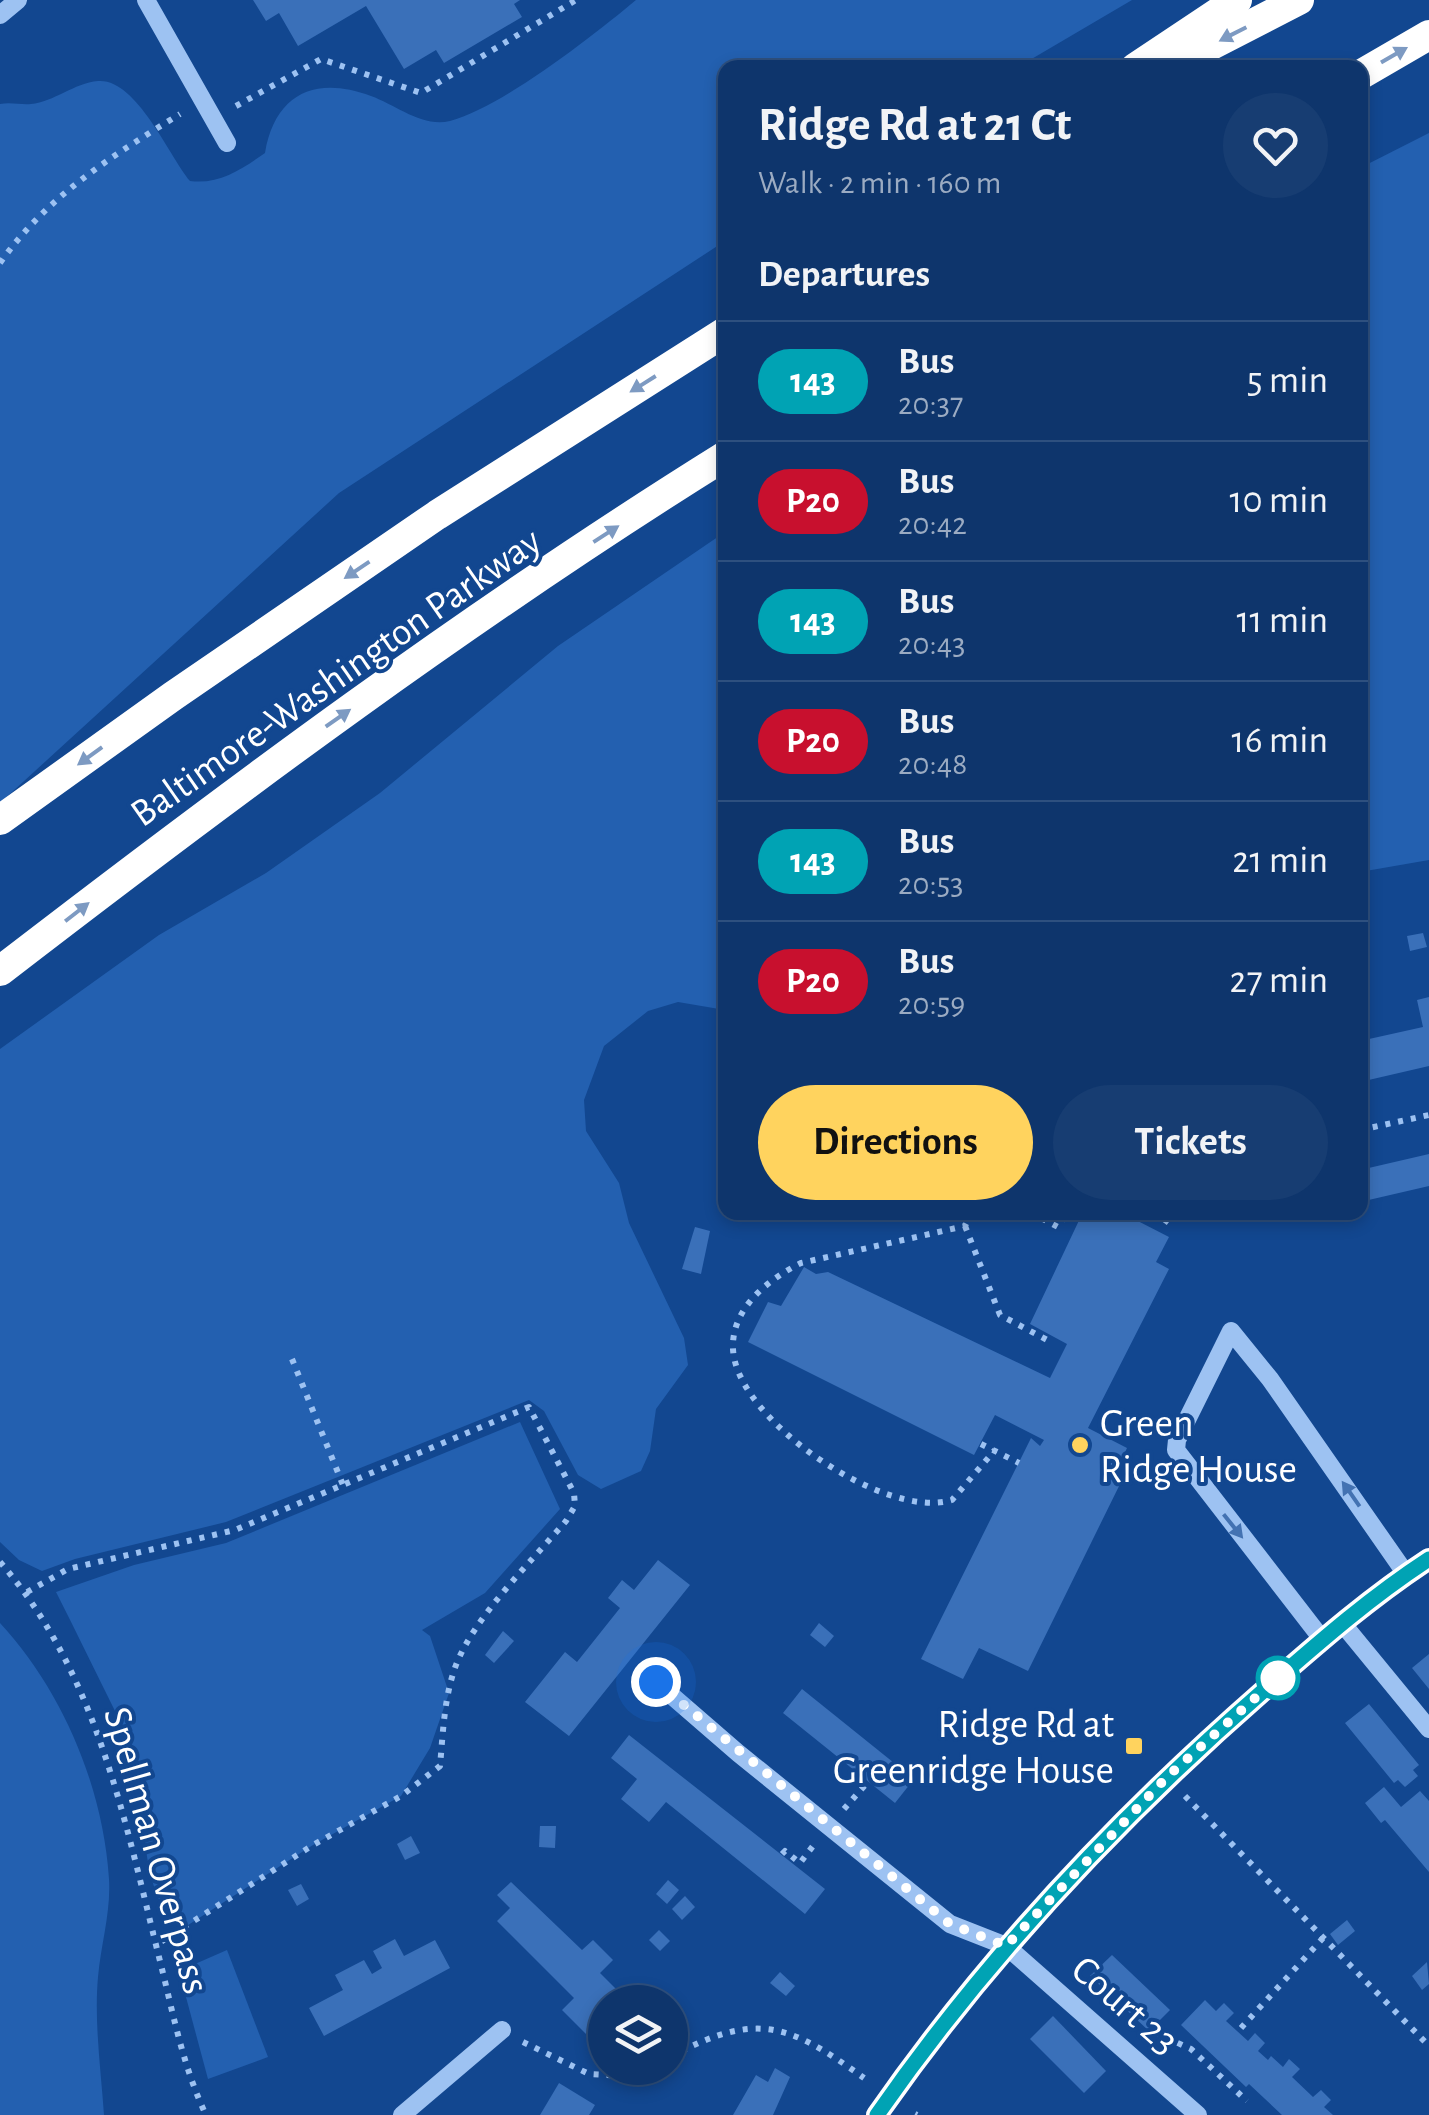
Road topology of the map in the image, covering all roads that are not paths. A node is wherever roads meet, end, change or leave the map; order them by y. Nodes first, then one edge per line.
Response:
1 (18, 0) edge
2 (146, 0) edge
3 (1236, 0) edge
4 (1298, 0) edge
5 (0, 15) edge
6 (1429, 35) edge
7 (1147, 60) edge
8 (1182, 60) edge
9 (1368, 71) edge
10 (228, 143) dead end
11 (718, 336) edge
12 (718, 461) edge
13 (0, 820) edge
14 (0, 972) edge
15 (1429, 1559) edge
16 (1406, 1574) junction
17 (1342, 1623) junction
18 (1322, 1639) junction
19 (656, 1682) dead end
20 (1429, 1729) edge
21 (1006, 1946) junction
22 (502, 2030) road end
23 (402, 2115) edge
24 (877, 2115) edge
25 (1198, 2115) edge

1 - 5 street
2 - 10 street
3 - 7 highway
4 -> 8 highway
9 -> 6 highway
11 -> 13 highway, Baltimore-Washington Parkway
14 -> 12 highway, Baltimore-Washington Parkway
15 - 16 street
16 - 17 street
16 -> 18 street
17 - 18 street
17 - 20 street
18 - 21 street
19 - 21 street, Court 23
21 - 24 street
21 - 25 street, Court 23
22 - 23 street

